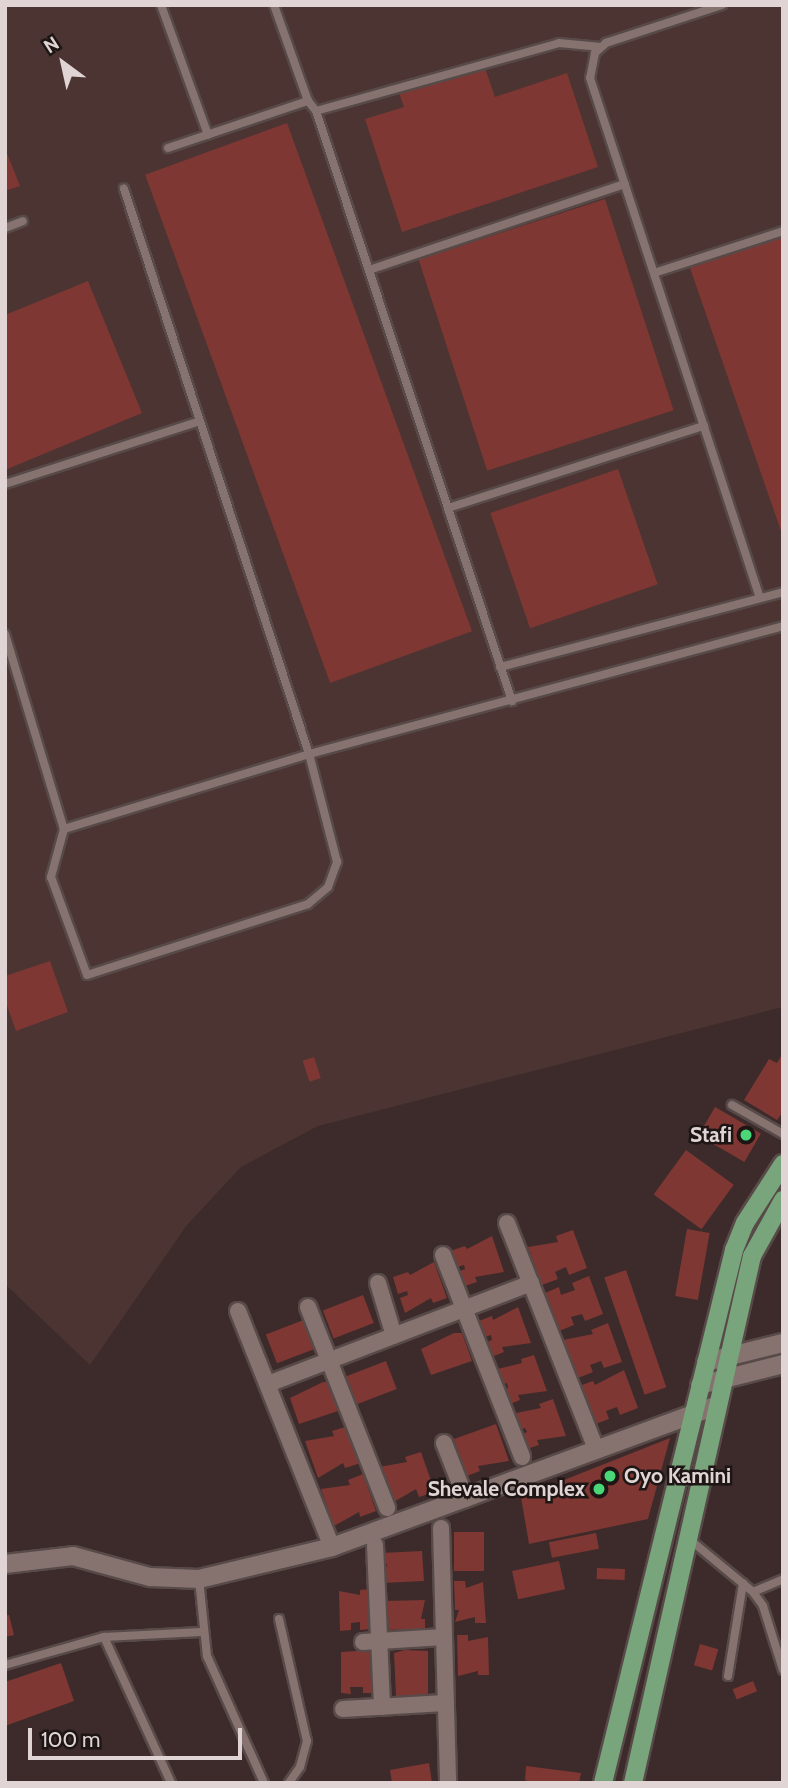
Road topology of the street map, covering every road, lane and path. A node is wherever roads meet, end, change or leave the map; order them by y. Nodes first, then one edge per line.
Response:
1 (161, 5) edge
2 (274, 5) edge
3 (722, 5) edge
4 (601, 47) junction
5 (308, 101) junction
6 (316, 111) junction
7 (208, 135) junction
8 (168, 148) dead end
9 (625, 184) junction
10 (124, 189) dead end
11 (23, 221) dead end
12 (5, 228) edge
13 (783, 231) edge
14 (369, 270) junction
15 (654, 273) junction
16 (197, 422) junction
17 (704, 426) junction
18 (5, 484) edge
19 (448, 508) junction
20 (783, 592) edge
21 (760, 598) junction
22 (783, 626) edge
23 (5, 634) edge
24 (500, 667) junction
25 (512, 701) junction
26 (309, 754) junction
27 (64, 829) junction
28 (732, 1105) dead end
29 (783, 1134) edge
30 (783, 1164) edge
31 (783, 1200) edge
32 (507, 1223) dead end
33 (443, 1255) dead end
34 (377, 1283) dead end
35 (531, 1283) junction
36 (308, 1307) dead end
37 (465, 1308) junction
38 (238, 1311) dead end
39 (394, 1336) junction
40 (783, 1343) edge
41 (731, 1355) junction
42 (330, 1360) junction
43 (706, 1362) junction
44 (783, 1364) edge
45 (724, 1380) junction
46 (268, 1384) junction
47 (700, 1385) junction
48 (718, 1405) junction
49 (693, 1413) junction
50 (444, 1443) dead end
51 (596, 1448) junction
52 (522, 1457) dead end
53 (466, 1499) junction
54 (387, 1508) dead end
55 (441, 1528) dead end
56 (689, 1539) junction
57 (375, 1545) dead end
58 (332, 1547) junction
59 (5, 1564) edge
60 (783, 1578) edge
61 (199, 1579) junction
62 (743, 1584) junction
63 (753, 1591) junction
64 (279, 1619) dead end
65 (201, 1632) junction
66 (104, 1637) junction
67 (444, 1637) junction
68 (363, 1642) dead end
69 (380, 1642) junction
70 (780, 1645) edge
71 (5, 1665) edge
72 (783, 1670) edge
73 (727, 1676) dead end
74 (445, 1703) junction
75 (382, 1707) junction
76 (344, 1709) dead end
77 (171, 1783) edge
78 (264, 1783) edge
79 (289, 1783) edge
80 (448, 1783) edge
81 (603, 1783) edge
82 (633, 1783) edge

1 - 7 lane
2 - 5 lane
3 - 4 lane
4 - 6 lane
4 - 9 lane
5 - 6 lane
5 - 7 lane
6 - 14 lane
7 - 8 lane
9 - 14 lane
9 - 15 lane
10 - 16 lane
11 - 12 lane
13 - 15 lane
14 - 19 lane
15 - 17 lane
16 - 18 lane
16 - 26 lane
17 - 19 lane
17 - 21 lane
19 - 24 lane
20 - 21 lane
21 - 24 lane
22 - 25 lane
23 - 27 lane
24 - 25 lane
25 - 26 lane
26 - 27 lane
26 - 27 lane
28 - 29 lane
30 - 43 main road
31 - 41 main road
32 - 35 street
33 - 37 street
34 - 39 street
35 - 37 street
35 - 51 street
36 - 42 street
37 - 39 street
37 - 52 street
38 - 46 street
39 - 42 street
40 - 41 street
41 - 43 street
41 - 45 main road
42 - 46 street
42 - 54 street
43 - 47 main road
44 - 45 street
45 - 47 street
45 - 48 main road
46 - 58 street
47 - 49 main road
48 - 49 street
48 - 56 main road
49 - 51 street
49 - 81 main road
50 - 53 street
51 - 53 street
53 - 58 street
55 - 67 street
56 - 62 lane
56 - 82 main road
57 - 69 street
58 - 61 street
59 - 61 street
60 - 63 lane
61 - 65 lane
62 - 63 lane
62 - 73 lane
63 - 70 lane
64 - 79 lane
65 - 66 lane
65 - 78 lane
66 - 71 lane
66 - 77 lane
67 - 69 street
67 - 74 street
68 - 69 street
69 - 75 street
70 - 72 lane
74 - 75 street
74 - 80 street
75 - 76 street

